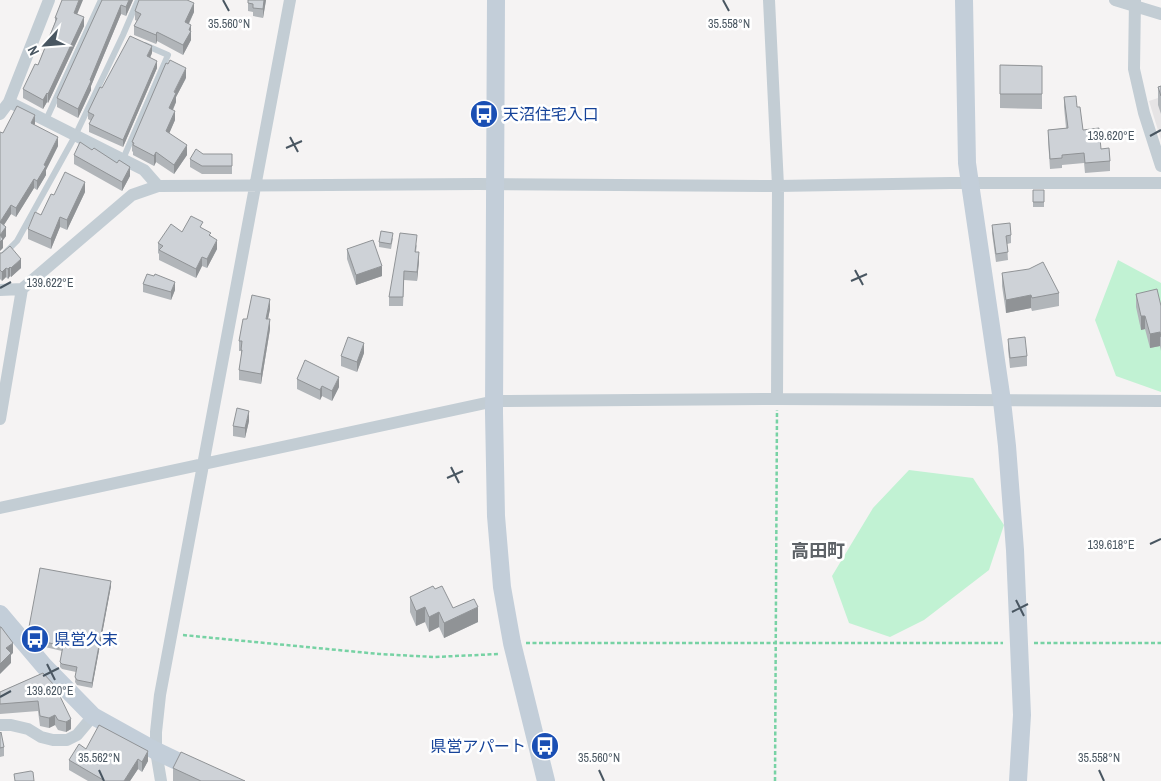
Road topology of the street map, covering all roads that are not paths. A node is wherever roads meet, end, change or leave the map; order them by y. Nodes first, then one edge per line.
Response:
1 (49, 0) edge
2 (101, 0) edge
3 (138, 0) edge
4 (290, 0) edge
5 (496, 0) edge
6 (769, 0) edge
7 (964, 0) edge
8 (1115, 0) edge
9 (1135, 3) edge
10 (1161, 14) edge
11 (123, 35) junction
12 (132, 39) edge
13 (141, 43) edge
14 (9, 102) junction
15 (0, 114) edge
16 (46, 120) junction
17 (75, 136) junction
18 (123, 159) junction
19 (1161, 166) edge
20 (1161, 183) edge
21 (496, 184) junction
22 (970, 184) junction
23 (158, 186) junction
24 (255, 186) junction
25 (778, 186) junction
26 (0, 258) edge
27 (22, 289) junction
28 (0, 290) edge
29 (777, 399) junction
30 (495, 400) junction
31 (1002, 401) junction
32 (1161, 401) edge
33 (0, 419) edge
34 (203, 464) junction
35 (0, 508) edge
36 (2, 619) edge
37 (93, 716) junction
38 (0, 725) edge
39 (156, 751) junction
40 (161, 781) edge
41 (220, 781) edge
42 (546, 781) edge
43 (1018, 781) edge

1 - 14 street
2 - 16 lane
3 - 11 lane
4 - 24 street
5 - 21 street
6 - 25 street
7 - 22 street
8 - 9 street
9 - 10 street
9 - 19 street
11 - 12 lane
11 - 17 lane
13 - 18 lane
14 - 15 street
14 - 16 street
16 - 17 street
17 - 18 street
17 - 26 lane
18 - 23 street
20 - 22 street
21 - 24 street
21 - 25 street
21 - 30 street
22 - 25 street
22 - 31 street
23 - 24 street
23 - 27 street
24 - 34 street
25 - 29 street
27 - 28 street
27 - 33 street
29 - 30 street
29 - 31 street
30 - 34 street
30 - 42 street
31 - 32 street
31 - 43 street
34 - 35 street
34 - 39 street
36 - 37 street
37 - 38 street
37 - 39 street
39 - 40 street
39 - 41 street

